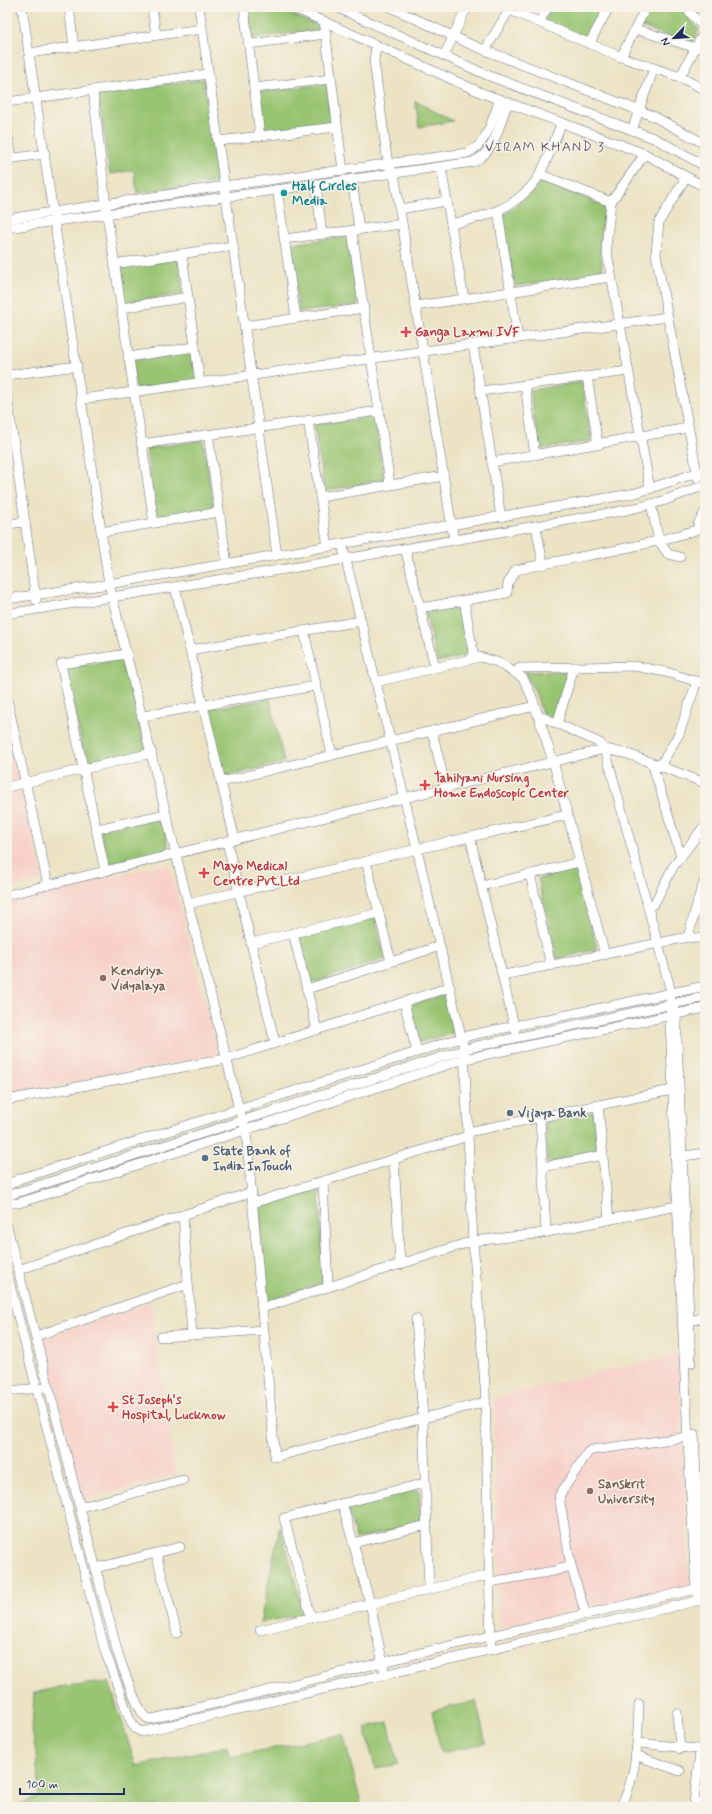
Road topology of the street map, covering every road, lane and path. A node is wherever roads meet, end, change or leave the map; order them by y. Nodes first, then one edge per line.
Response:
1 (22, 7) edge
2 (69, 7) edge
3 (152, 7) edge
4 (199, 7) edge
5 (244, 7) edge
6 (292, 7) edge
7 (336, 7) edge
8 (390, 7) edge
9 (467, 7) edge
10 (548, 7) edge
11 (609, 7) edge
12 (646, 7) edge
13 (685, 7) edge
14 (510, 8) edge
15 (324, 21) junction
16 (539, 22) junction
17 (202, 29) junction
18 (635, 29) junction
19 (705, 29) edge
20 (326, 34) junction
21 (156, 35) junction
22 (452, 36) junction
23 (249, 44) junction
24 (376, 44) junction
25 (589, 44) junction
26 (74, 46) junction
27 (696, 48) junction
28 (486, 50) junction
29 (29, 53) junction
30 (444, 56) junction
31 (621, 57) junction
32 (654, 68) junction
33 (208, 74) junction
34 (680, 77) junction
35 (331, 79) junction
36 (254, 88) junction
37 (93, 90) junction
38 (705, 90) edge
39 (36, 98) junction
40 (504, 101) junction
41 (7, 102) edge
42 (640, 110) junction
43 (562, 122) junction
44 (337, 128) junction
45 (7, 130) edge
46 (632, 130) junction
47 (260, 136) junction
48 (218, 141) junction
49 (705, 144) edge
50 (44, 154) junction
51 (645, 154) junction
52 (9, 159) edge
53 (388, 165) junction
54 (705, 166) edge
55 (441, 167) junction
56 (343, 171) junction
57 (394, 174) junction
58 (539, 174) junction
59 (686, 177) junction
60 (352, 179) junction
61 (316, 184) junction
62 (224, 186) junction
63 (705, 187) edge
64 (277, 189) junction
65 (226, 196) junction
66 (447, 201) junction
67 (611, 202) junction
68 (107, 204) junction
69 (400, 209) junction
70 (498, 212) junction
71 (107, 214) junction
72 (54, 217) junction
73 (7, 219) edge
74 (402, 224) junction
75 (451, 224) junction
76 (7, 228) edge
77 (355, 230) junction
78 (322, 234) junction
79 (284, 239) junction
80 (233, 246) junction
81 (182, 254) junction
82 (114, 264) junction
83 (611, 276) junction
84 (511, 292) junction
85 (188, 298) junction
86 (464, 298) junction
87 (416, 306) junction
88 (121, 308) junction
89 (364, 308) junction
90 (668, 317) junction
91 (296, 318) junction
92 (619, 324) junction
93 (244, 326) junction
94 (518, 338) junction
95 (473, 345) junction
96 (195, 347) junction
97 (423, 352) junction
98 (128, 356) junction
99 (371, 359) junction
100 (77, 366) junction
101 (628, 371) junction
102 (7, 375) edge
103 (251, 376) junction
104 (587, 376) junction
105 (200, 383) junction
106 (524, 385) junction
107 (481, 391) junction
108 (133, 392) junction
109 (7, 395) edge
110 (82, 400) junction
111 (379, 411) junction
112 (308, 420) junction
113 (258, 427) junction
114 (688, 428) junction
115 (208, 434) junction
116 (639, 438) junction
117 (141, 444) junction
118 (598, 445) junction
119 (534, 455) junction
120 (492, 462) junction
121 (701, 472) edge
122 (444, 476) junction
123 (390, 484) junction
124 (702, 486) edge
125 (650, 489) junction
126 (320, 497) junction
127 (651, 504) junction
128 (219, 512) junction
129 (705, 512) edge
130 (502, 517) junction
131 (25, 522) junction
132 (154, 523) junction
133 (7, 524) edge
134 (452, 526) junction
135 (536, 526) junction
136 (101, 532) junction
137 (454, 540) junction
138 (659, 541) junction
139 (342, 544) junction
140 (328, 547) junction
141 (405, 548) junction
142 (277, 555) junction
143 (680, 557) dead end
144 (345, 559) junction
145 (227, 564) junction
146 (543, 564) junction
147 (109, 584) junction
148 (175, 588) junction
149 (35, 595) junction
150 (114, 598) junction
151 (7, 599) edge
152 (464, 600) junction
153 (420, 608) junction
154 (37, 609) junction
155 (7, 614) edge
156 (361, 621) junction
157 (304, 631) junction
158 (190, 650) junction
159 (128, 654) junction
160 (474, 658) junction
161 (435, 667) junction
162 (574, 667) junction
163 (514, 672) junction
164 (376, 682) junction
165 (701, 683) edge
166 (316, 686) junction
167 (7, 699) edge
168 (203, 706) junction
169 (535, 706) junction
170 (538, 715) junction
171 (143, 716) junction
172 (558, 724) junction
173 (432, 730) junction
174 (390, 741) junction
175 (605, 749) junction
176 (152, 753) junction
177 (332, 755) junction
178 (553, 762) junction
179 (656, 764) junction
180 (83, 769) junction
181 (221, 782) junction
182 (26, 783) junction
183 (705, 783) edge
184 (7, 787) edge
185 (446, 788) junction
186 (405, 798) junction
187 (166, 814) junction
188 (567, 815) junction
189 (705, 825) edge
190 (97, 829) junction
191 (470, 837) junction
192 (231, 841) junction
193 (417, 849) junction
194 (176, 854) junction
195 (681, 857) junction
196 (366, 861) junction
197 (580, 862) junction
198 (105, 871) junction
199 (530, 874) junction
200 (705, 881) edge
201 (48, 885) junction
202 (482, 886) junction
203 (239, 892) junction
204 (7, 895) edge
205 (188, 904) junction
206 (648, 906) junction
207 (379, 913) junction
208 (293, 933) junction
209 (688, 937) junction
210 (705, 939) edge
211 (251, 943) junction
212 (658, 944) junction
213 (440, 946) junction
214 (604, 955) junction
215 (391, 962) junction
216 (551, 966) junction
217 (503, 975) junction
218 (705, 986) edge
219 (450, 987) junction
220 (307, 989) junction
221 (670, 994) junction
222 (705, 997) edge
223 (404, 1002) junction
224 (671, 1004) junction
225 (705, 1008) edge
226 (673, 1015) junction
227 (514, 1026) junction
228 (317, 1030) junction
229 (516, 1037) junction
230 (462, 1038) junction
231 (275, 1043) junction
232 (464, 1049) junction
233 (417, 1052) junction
234 (226, 1059) junction
235 (465, 1059) junction
236 (672, 1090) junction
237 (7, 1100) edge
238 (598, 1105) junction
239 (239, 1109) junction
240 (540, 1117) junction
241 (243, 1119) junction
242 (246, 1130) junction
243 (468, 1134) junction
244 (705, 1154) edge
245 (603, 1156) junction
246 (678, 1156) junction
247 (394, 1159) junction
248 (543, 1168) junction
249 (323, 1181) junction
250 (252, 1192) junction
251 (8, 1196) edge
252 (253, 1203) junction
253 (677, 1206) junction
254 (183, 1215) junction
255 (609, 1220) junction
256 (7, 1227) edge
257 (546, 1232) junction
258 (473, 1241) junction
259 (400, 1265) junction
260 (18, 1270) junction
261 (7, 1274) edge
262 (188, 1284) junction
263 (328, 1287) junction
264 (262, 1308) junction
265 (705, 1317) edge
266 (416, 1319) dead end
267 (686, 1323) junction
268 (264, 1330) junction
269 (192, 1335) junction
270 (36, 1336) junction
271 (160, 1337) dead end
272 (49, 1387) junction
273 (37, 1388) junction
274 (7, 1391) edge
275 (485, 1402) junction
276 (423, 1419) junction
277 (688, 1437) junction
278 (183, 1480) dead end
279 (425, 1483) junction
280 (342, 1503) junction
281 (81, 1507) junction
282 (699, 1524) edge
283 (427, 1525) junction
284 (353, 1543) junction
285 (180, 1547) dead end
286 (156, 1553) junction
287 (571, 1566) junction
288 (96, 1568) junction
289 (490, 1579) junction
290 (429, 1588) junction
291 (701, 1588) edge
292 (703, 1600) edge
293 (370, 1603) junction
294 (586, 1615) junction
295 (311, 1617) junction
296 (260, 1630) dead end
297 (177, 1633) dead end
298 (491, 1636) junction
299 (491, 1649) junction
300 (383, 1662) junction
301 (386, 1674) junction
302 (639, 1704) dead end
303 (677, 1713) dead end
304 (638, 1743) junction
305 (680, 1749) junction
306 (635, 1755) junction
307 (680, 1771) dead end
308 (705, 1805) edge
309 (620, 1807) edge

1 - 29 street
2 - 26 street
3 - 21 street
4 - 17 street
5 - 23 street
6 - 15 street
7 - 30 street
8 - 22 street
9 - 22 street
10 - 16 street
11 - 25 street
12 - 18 street
13 - 19 street
14 - 16 street
14 - 28 street
15 - 20 street
15 - 24 street
16 - 25 street
17 - 21 street
17 - 33 street
18 - 27 street
18 - 31 street
19 - 27 street
20 - 23 street
20 - 35 street
21 - 26 street
22 - 28 street
22 - 30 street
23 - 36 street
24 - 40 street
24 - 53 street
25 - 31 street
26 - 29 street
27 - 34 street
28 - 42 street
29 - 39 street
30 - 46 street
31 - 32 street
32 - 34 street
32 - 42 street
33 - 37 street
33 - 48 street
34 - 38 street
35 - 36 street
35 - 44 street
36 - 47 street
37 - 39 street
37 - 68 street
39 - 41 street
39 - 50 street
40 - 43 street
40 - 53 street
40 - 55 street
42 - 46 street
42 - 49 street
43 - 51 street
43 - 58 street
44 - 47 street
44 - 56 street
45 - 52 street
46 - 54 street
47 - 48 street
48 - 62 street
50 - 52 street
50 - 72 street
51 - 59 street
51 - 67 street
53 - 56 street
53 - 57 street
55 - 57 street
55 - 66 street
56 - 62 street
57 - 60 street
57 - 69 street
58 - 67 street
58 - 70 street
59 - 63 street
59 - 90 street
60 - 61 street
60 - 77 street
61 - 64 street
61 - 78 street
62 - 65 street
62 - 68 street
64 - 65 street
64 - 79 street
65 - 71 street
65 - 80 street
66 - 69 street
66 - 75 street
67 - 83 street
68 - 71 street
68 - 72 street
69 - 74 street
70 - 75 street
70 - 84 street
71 - 72 street
71 - 82 street
72 - 73 street
72 - 76 street
72 - 100 street
74 - 77 street
74 - 87 street
75 - 86 street
77 - 78 street
77 - 89 street
78 - 79 street
79 - 91 street
80 - 81 street
80 - 93 street
81 - 82 street
81 - 85 street
82 - 88 street
83 - 84 street
83 - 92 street
84 - 86 street
84 - 94 street
85 - 88 street
85 - 96 street
86 - 87 street
87 - 97 street
88 - 98 street
89 - 91 street
89 - 99 street
90 - 92 street
90 - 114 street
91 - 93 street
92 - 94 street
92 - 101 street
93 - 103 street
94 - 95 street
95 - 97 street
95 - 107 street
96 - 98 street
96 - 105 street
97 - 99 street
97 - 122 street
98 - 108 street
99 - 103 street
99 - 111 street
100 - 102 street
100 - 110 street
101 - 104 street
101 - 116 street
103 - 105 street
103 - 113 street
104 - 106 street
104 - 118 street
105 - 108 street
106 - 107 street
106 - 119 street
107 - 120 street
108 - 110 street
108 - 117 street
109 - 131 street
110 - 136 street
111 - 112 street
111 - 123 street
112 - 113 street
112 - 126 street
113 - 115 street
113 - 142 street
114 - 116 street
114 - 121 street
115 - 117 street
115 - 128 street
116 - 118 street
116 - 125 street
117 - 132 street
118 - 119 street
119 - 120 street
120 - 130 street
121 - 124 street
121 - 125 street
122 - 123 street
122 - 134 street
123 - 126 street
124 - 127 street
125 - 130 street
126 - 140 street
127 - 135 street
127 - 138 street
128 - 132 street
128 - 145 street
129 - 138 street
130 - 134 street
131 - 133 street
131 - 149 street
132 - 136 street
134 - 137 street
134 - 139 street
135 - 137 street
135 - 146 street
136 - 147 street
137 - 141 street
138 - 143 street
138 - 146 street
139 - 140 street
139 - 144 street
140 - 142 street
141 - 144 street
141 - 153 street
142 - 145 street
144 - 148 street
144 - 156 street
145 - 147 street
146 - 152 street
147 - 149 street
147 - 150 street
148 - 150 street
148 - 158 street
149 - 151 street
149 - 154 street
150 - 154 street
150 - 159 street
152 - 153 street
152 - 160 street
153 - 161 street
154 - 155 street
156 - 157 street
156 - 164 street
157 - 158 street
157 - 166 street
158 - 168 street
159 - 171 street
159 - 180 street
160 - 161 street
160 - 163 street
161 - 164 street
162 - 163 street
162 - 165 street
162 - 172 street
163 - 169 street
164 - 174 street
165 - 179 street
166 - 168 street
166 - 177 street
167 - 182 street
168 - 171 street
168 - 181 street
169 - 170 street
169 - 173 street
170 - 172 street
170 - 178 street
171 - 176 street
172 - 175 street
173 - 174 street
173 - 185 street
174 - 177 street
174 - 186 street
175 - 178 street
175 - 179 street
175 - 206 street
176 - 180 street
176 - 187 street
177 - 181 street
178 - 185 street
178 - 188 street
179 - 183 street
179 - 195 street
180 - 182 street
180 - 190 street
181 - 192 street
182 - 184 street
182 - 201 street
185 - 186 street
186 - 192 street
186 - 193 street
187 - 190 street
187 - 194 street
188 - 191 street
188 - 197 street
189 - 195 street
190 - 198 street
191 - 193 street
191 - 202 street
192 - 194 street
192 - 203 street
193 - 196 street
193 - 213 street
194 - 198 street
194 - 205 street
195 - 206 street
196 - 203 street
196 - 207 street
197 - 199 street
197 - 214 street
198 - 201 street
199 - 202 street
199 - 216 street
200 - 209 street
201 - 204 street
202 - 217 street
203 - 205 street
203 - 211 street
205 - 234 street
206 - 212 street
207 - 208 street
207 - 215 street
208 - 211 street
208 - 220 street
209 - 210 street
209 - 212 street
211 - 231 street
212 - 214 street
212 - 221 street
213 - 215 street
213 - 219 street
214 - 216 street
215 - 220 street
216 - 217 street
217 - 227 street
218 - 221 street
219 - 223 street
219 - 230 street
220 - 228 street
221 - 224 street
221 - 227 street
222 - 224 street
223 - 228 street
223 - 233 street
224 - 226 street
224 - 229 street
225 - 226 street
226 - 235 street
226 - 236 street
226 - 246 street
227 - 229 street
227 - 230 street
228 - 231 street
229 - 232 street
230 - 232 street
230 - 233 street
231 - 234 street
232 - 235 street
232 - 241 street
233 - 239 street
234 - 237 street
234 - 239 street
235 - 242 street
235 - 243 street
236 - 238 street
236 - 246 street
238 - 240 street
238 - 245 street
239 - 241 street
239 - 251 street
240 - 243 street
240 - 248 street
241 - 242 street
241 - 251 street
242 - 250 street
242 - 251 street
243 - 247 street
243 - 258 street
244 - 246 street
245 - 248 street
245 - 255 street
246 - 253 street
246 - 267 street
247 - 249 street
247 - 259 street
248 - 257 street
249 - 252 street
249 - 263 street
250 - 252 street
250 - 254 street
252 - 264 street
253 - 255 street
253 - 267 street
254 - 260 street
254 - 262 street
255 - 257 street
256 - 260 street
257 - 258 street
258 - 259 street
258 - 275 street
259 - 263 street
260 - 270 street
261 - 273 street
262 - 269 street
262 - 270 street
263 - 264 street
264 - 268 street
265 - 267 street
266 - 276 street
267 - 277 street
267 - 282 street
268 - 269 street
268 - 276 street
269 - 271 street
270 - 272 street
272 - 273 street
272 - 281 street
273 - 274 street
273 - 301 street
275 - 276 street
275 - 289 street
276 - 279 street
277 - 282 street
277 - 287 street
278 - 281 street
279 - 280 street
279 - 283 street
280 - 284 street
280 - 295 street
281 - 288 street
282 - 291 street
283 - 284 street
283 - 290 street
284 - 293 street
285 - 286 street
286 - 288 street
286 - 297 street
287 - 289 street
287 - 294 street
288 - 300 street
289 - 290 street
289 - 298 street
290 - 293 street
291 - 292 street
291 - 294 street
292 - 299 street
293 - 295 street
293 - 300 street
294 - 298 street
295 - 296 street
298 - 299 street
298 - 300 street
299 - 301 street
300 - 301 street
302 - 304 street
303 - 305 street
304 - 305 street
304 - 306 street
305 - 308 street
306 - 307 street
306 - 309 street

